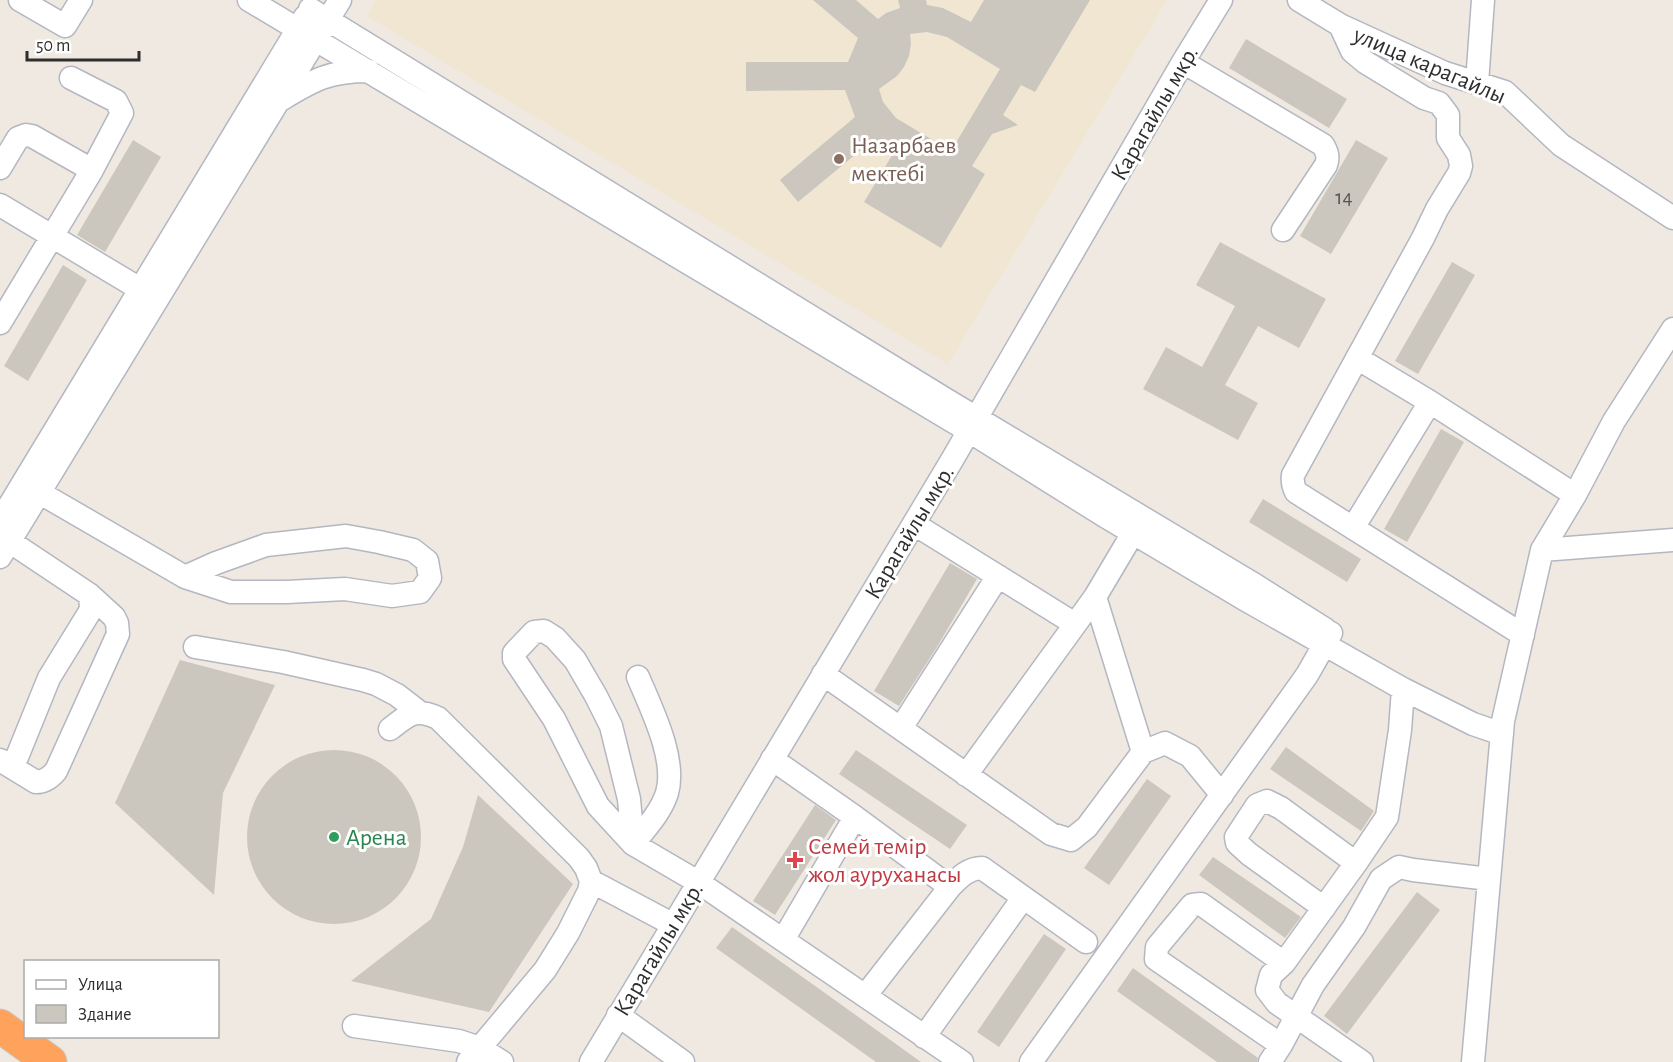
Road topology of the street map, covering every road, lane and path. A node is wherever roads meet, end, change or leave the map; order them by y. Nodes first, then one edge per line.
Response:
1 (20, 0) edge
2 (81, 0) edge
3 (249, 0) edge
4 (340, 0) edge
5 (1221, 0) edge
6 (1299, 0) edge
7 (1484, 0) edge
8 (318, 10) edge
9 (1340, 26) junction
10 (307, 35) junction
11 (1184, 62) junction
12 (369, 71) junction
13 (71, 78) dead end
14 (1478, 83) junction
15 (279, 102) junction
16 (0, 168) edge
17 (92, 170) junction
18 (0, 205) edge
19 (1673, 218) edge
20 (1283, 230) dead end
21 (52, 236) junction
22 (140, 289) junction
23 (0, 323) edge
24 (1673, 329) edge
25 (1357, 358) junction
26 (1430, 402) junction
27 (973, 424) junction
28 (32, 488) junction
29 (1575, 495) junction
30 (914, 524) junction
31 (1353, 528) junction
32 (1133, 533) junction
33 (3, 539) edge
34 (1673, 540) edge
35 (1542, 550) junction
36 (998, 576) junction
37 (185, 577) junction
38 (90, 596) junction
39 (1095, 597) junction
40 (1075, 624) junction
41 (1523, 635) junction
42 (1328, 639) junction
43 (195, 647) dead end
44 (823, 674) junction
45 (638, 677) dead end
46 (1404, 689) junction
47 (419, 712) junction
48 (901, 728) junction
49 (1502, 728) junction
50 (390, 729) dead end
51 (1143, 752) junction
52 (772, 759) junction
53 (5, 763) edge
54 (966, 775) junction
55 (1222, 795) junction
56 (855, 817) junction
57 (1369, 843) junction
58 (633, 844) junction
59 (1356, 863) junction
60 (1398, 867) junction
61 (1490, 879) junction
62 (591, 880) junction
63 (698, 882) junction
64 (950, 887) junction
65 (1023, 898) junction
66 (1324, 908) junction
67 (672, 924) junction
68 (783, 940) junction
69 (1086, 942) dead end
70 (1284, 963) junction
71 (865, 996) junction
72 (618, 1015) junction
73 (1296, 1017) junction
74 (0, 1026) edge
75 (354, 1026) dead end
76 (924, 1037) junction
77 (1275, 1053) edge
78 (474, 1055) edge
79 (50, 1062) edge
80 (502, 1062) edge
81 (591, 1062) edge
82 (683, 1062) edge
83 (962, 1062) edge
84 (1031, 1062) edge
85 (1362, 1062) edge
86 (1473, 1062) edge

1 - 2 street
3 - 10 street
4 - 8 street
5 - 11 street, Карагайлы мкр.
6 - 9 street, улица карагайлы
7 - 14 street
8 - 10 street
8 - 27 street
9 - 14 street, улица карагайлы
9 - 25 street
10 - 12 street
10 - 15 street
10 - 22 street
11 - 20 street
11 - 27 street, Карагайлы мкр.
12 - 15 street
12 - 27 street
13 - 17 street
14 - 19 street, улица карагайлы
15 - 28 street
16 - 17 street
17 - 21 street
18 - 21 street
21 - 22 street
21 - 23 street
22 - 28 street
24 - 29 street
25 - 26 street
25 - 31 street
26 - 29 street
26 - 31 street
27 - 30 street, Карагайлы мкр.
27 - 32 street
27 - 42 street
28 - 33 street
28 - 37 street
29 - 35 street
30 - 36 street
30 - 44 street, Карагайлы мкр.
31 - 41 street
32 - 39 street
32 - 42 street
33 - 38 street
34 - 35 street
35 - 41 street
36 - 40 street
36 - 48 street
37 - 37 street
38 - 53 street
38 - 53 street
39 - 40 street
39 - 51 street
40 - 54 street
41 - 49 street
42 - 46 street
42 - 49 street
42 - 55 street
43 - 47 street
44 - 48 street
44 - 52 street, Карагайлы мкр.
45 - 58 street
46 - 49 street
46 - 57 street
47 - 50 street
47 - 62 street
48 - 54 street
49 - 61 street
51 - 54 street
51 - 55 street
52 - 56 street
52 - 63 street, Карагайлы мкр.
55 - 84 street
56 - 64 street
56 - 68 street
57 - 59 street
57 - 60 street
58 - 58 street
58 - 63 street
59 - 66 street
59 - 66 street
60 - 61 street
60 - 73 street
61 - 86 street
62 - 67 street
62 - 78 street
63 - 67 street, Карагайлы мкр.
63 - 68 street
64 - 65 street
64 - 71 street
65 - 69 street
65 - 76 street
66 - 70 street
67 - 72 street, Карагайлы мкр.
68 - 71 street
70 - 73 street
70 - 77 street
71 - 76 street
72 - 81 street, Карагайлы мкр.
72 - 82 street
73 - 77 street
73 - 85 street
74 - 79 highway
75 - 78 street
76 - 83 street
78 - 80 street

